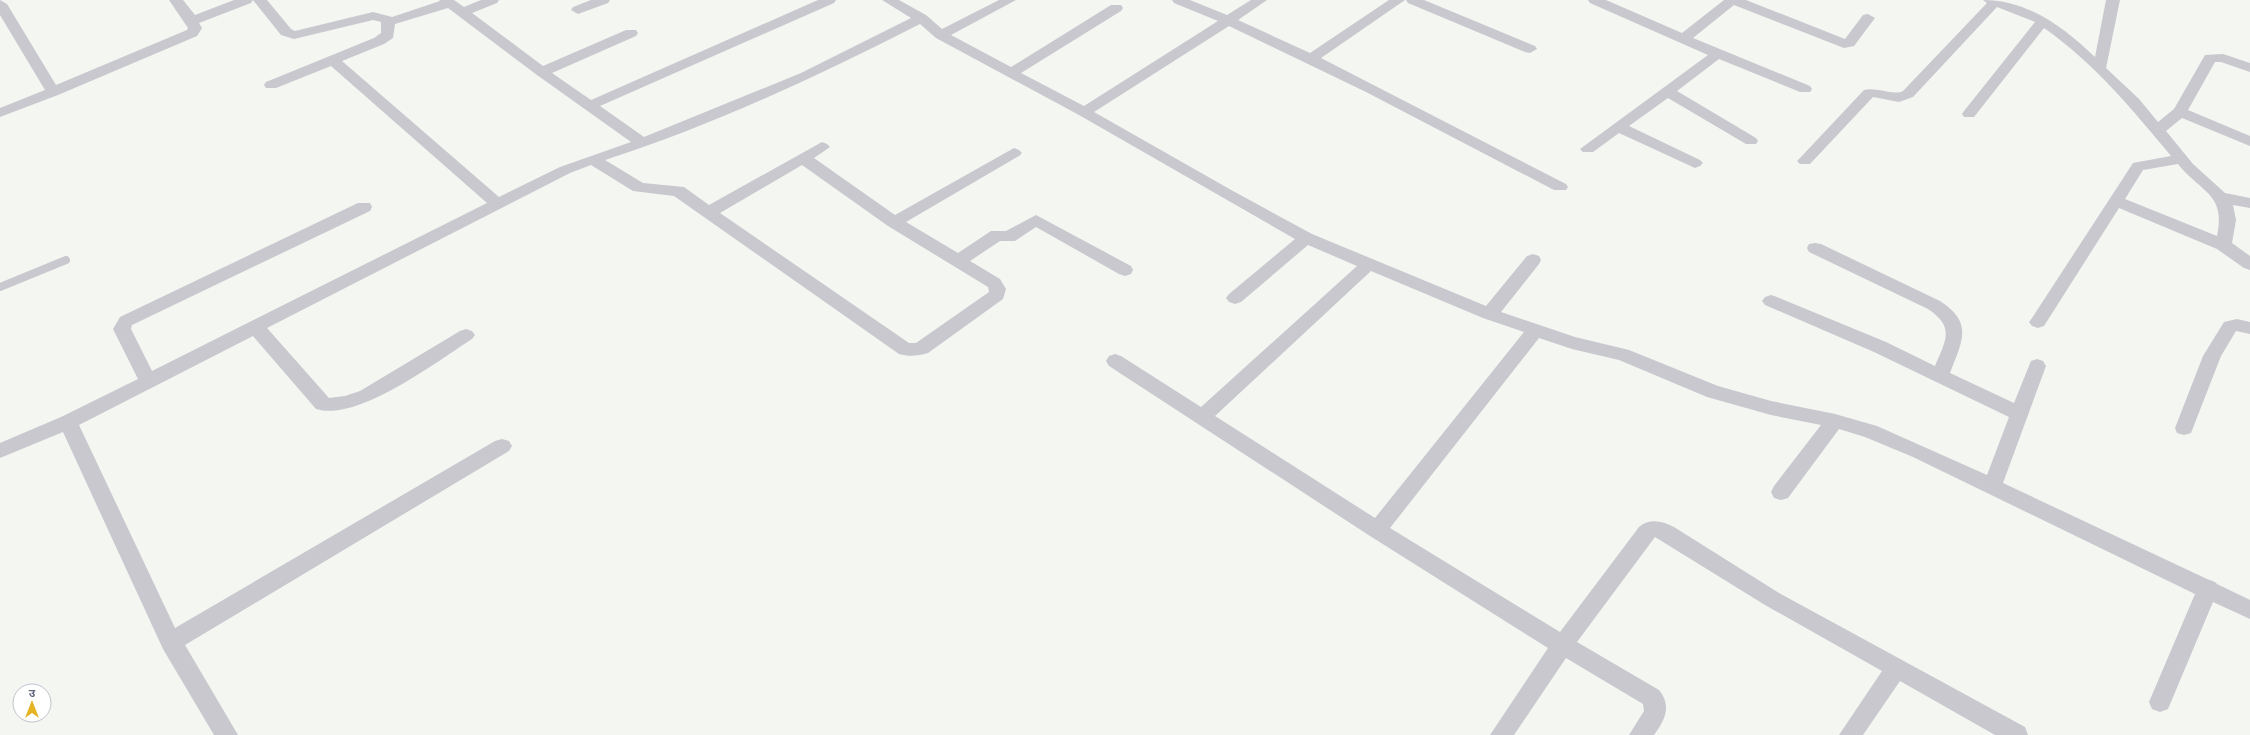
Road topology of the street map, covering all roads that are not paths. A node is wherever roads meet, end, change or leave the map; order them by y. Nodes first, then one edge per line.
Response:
1 (176, 0) edge
2 (246, 0) edge
3 (260, 0) edge
4 (492, 0) edge
5 (603, 0) edge
6 (829, 0) edge
7 (889, 0) edge
8 (1009, 0) edge
9 (1179, 0) edge
10 (1260, 0) edge
11 (1398, 0) edge
12 (1413, 0) edge
13 (1595, 0) edge
14 (2113, 0) edge
15 (1994, 1) edge
16 (448, 2) edge
17 (0, 4) edge
18 (1116, 8) dead end
19 (578, 10) dead end
20 (463, 12) junction
21 (921, 18) junction
22 (1868, 18) dead end
23 (1228, 20) junction
24 (192, 21) junction
25 (388, 22) junction
26 (2043, 22) junction
27 (631, 33) dead end
28 (941, 35) junction
29 (1685, 38) junction
30 (1530, 49) dead end
31 (1718, 54) junction
32 (1312, 58) junction
33 (334, 61) junction
34 (2250, 68) edge
35 (2099, 69) junction
36 (542, 72) junction
37 (1011, 73) junction
38 (271, 86) dead end
39 (1805, 88) dead end
40 (1667, 91) junction
41 (53, 92) junction
42 (588, 106) junction
43 (1084, 112) junction
44 (2180, 112) junction
45 (0, 113) edge
46 (1969, 114) dead end
47 (1618, 127) junction
48 (2157, 130) junction
49 (1751, 141) dead end
50 (2250, 141) edge
51 (643, 143) junction
52 (822, 147) dead end
53 (1588, 149) dead end
54 (1014, 153) dead end
55 (803, 158) junction
56 (592, 159) junction
57 (2181, 159) junction
58 (1805, 161) dead end
59 (1695, 163) dead end
60 (1560, 187) dead end
61 (2220, 197) junction
62 (2116, 201) junction
63 (2250, 203) edge
64 (498, 204) junction
65 (364, 207) dead end
66 (709, 212) junction
67 (894, 222) junction
68 (1306, 238) junction
69 (2223, 245) junction
70 (1815, 248) dead end
71 (66, 260) dead end
72 (1533, 260) dead end
73 (958, 261) junction
74 (1370, 263) junction
75 (2250, 264) edge
76 (1125, 270) dead end
77 (0, 287) edge
78 (1235, 298) dead end
79 (1771, 301) dead end
80 (1489, 314) junction
81 (2038, 322) dead end
82 (256, 328) junction
83 (2250, 328) edge
84 (1536, 330) junction
85 (466, 336) dead end
86 (1115, 361) dead end
87 (2037, 366) dead end
88 (1940, 376) junction
89 (148, 381) junction
90 (2019, 414) junction
91 (1202, 417) junction
92 (1834, 420) junction
93 (68, 422) junction
94 (2184, 428) dead end
95 (502, 446) dead end
96 (0, 451) edge
97 (1992, 487) junction
98 (1781, 492) dead end
99 (1377, 530) junction
100 (2208, 588) junction
101 (2250, 610) edge
102 (171, 642) junction
103 (1562, 646) junction
104 (1896, 670) junction
105 (2160, 702) dead end
106 (227, 735) edge
107 (1501, 735) edge
108 (1640, 735) edge
109 (1850, 735) edge
110 (2017, 735) edge

1 - 24 street
2 - 24 street
3 - 25 street
4 - 20 street
5 - 19 street
6 - 42 street
7 - 21 street
8 - 28 street
9 - 23 street
10 - 23 street
11 - 32 street
12 - 30 street
13 - 29 street
14 - 35 street
15 - 26 street
15 - 58 street
16 - 20 street
16 - 25 street
17 - 41 street
18 - 37 street
20 - 36 street
21 - 28 street
21 - 51 street
22 - 29 street
23 - 32 street
23 - 43 street
24 - 41 street
25 - 33 street
26 - 35 street
26 - 46 street
27 - 36 street
28 - 37 street
29 - 31 street
31 - 39 street
31 - 40 street
32 - 60 street
33 - 38 street
33 - 64 street
34 - 44 street
35 - 48 street
36 - 42 street
37 - 43 street
40 - 47 street
40 - 49 street
41 - 45 street
42 - 51 street
43 - 68 street
44 - 48 street
44 - 50 street
47 - 53 street
47 - 59 street
48 - 57 street
51 - 56 street
52 - 55 street
54 - 67 street
55 - 66 street
55 - 67 street
56 - 64 street
56 - 66 street
57 - 61 street
57 - 62 street
61 - 63 street
61 - 69 street
62 - 69 street
62 - 81 street
64 - 82 street
65 - 89 street
66 - 73 street
67 - 73 street
68 - 74 street
68 - 78 street
69 - 75 street
70 - 88 street
71 - 77 lane
72 - 80 street
73 - 76 street
74 - 80 street
74 - 91 street
79 - 88 street
80 - 84 street
82 - 85 street
82 - 89 street
83 - 94 street
84 - 92 street
84 - 99 street
86 - 91 street
87 - 90 street
88 - 90 street
89 - 93 street
90 - 97 street
91 - 99 street
92 - 97 street
92 - 98 street
93 - 96 street
93 - 102 street
95 - 102 street
97 - 100 street
99 - 103 street
100 - 101 street
100 - 105 street
102 - 106 street
103 - 104 street
103 - 107 street
103 - 108 street
104 - 109 street
104 - 110 street

